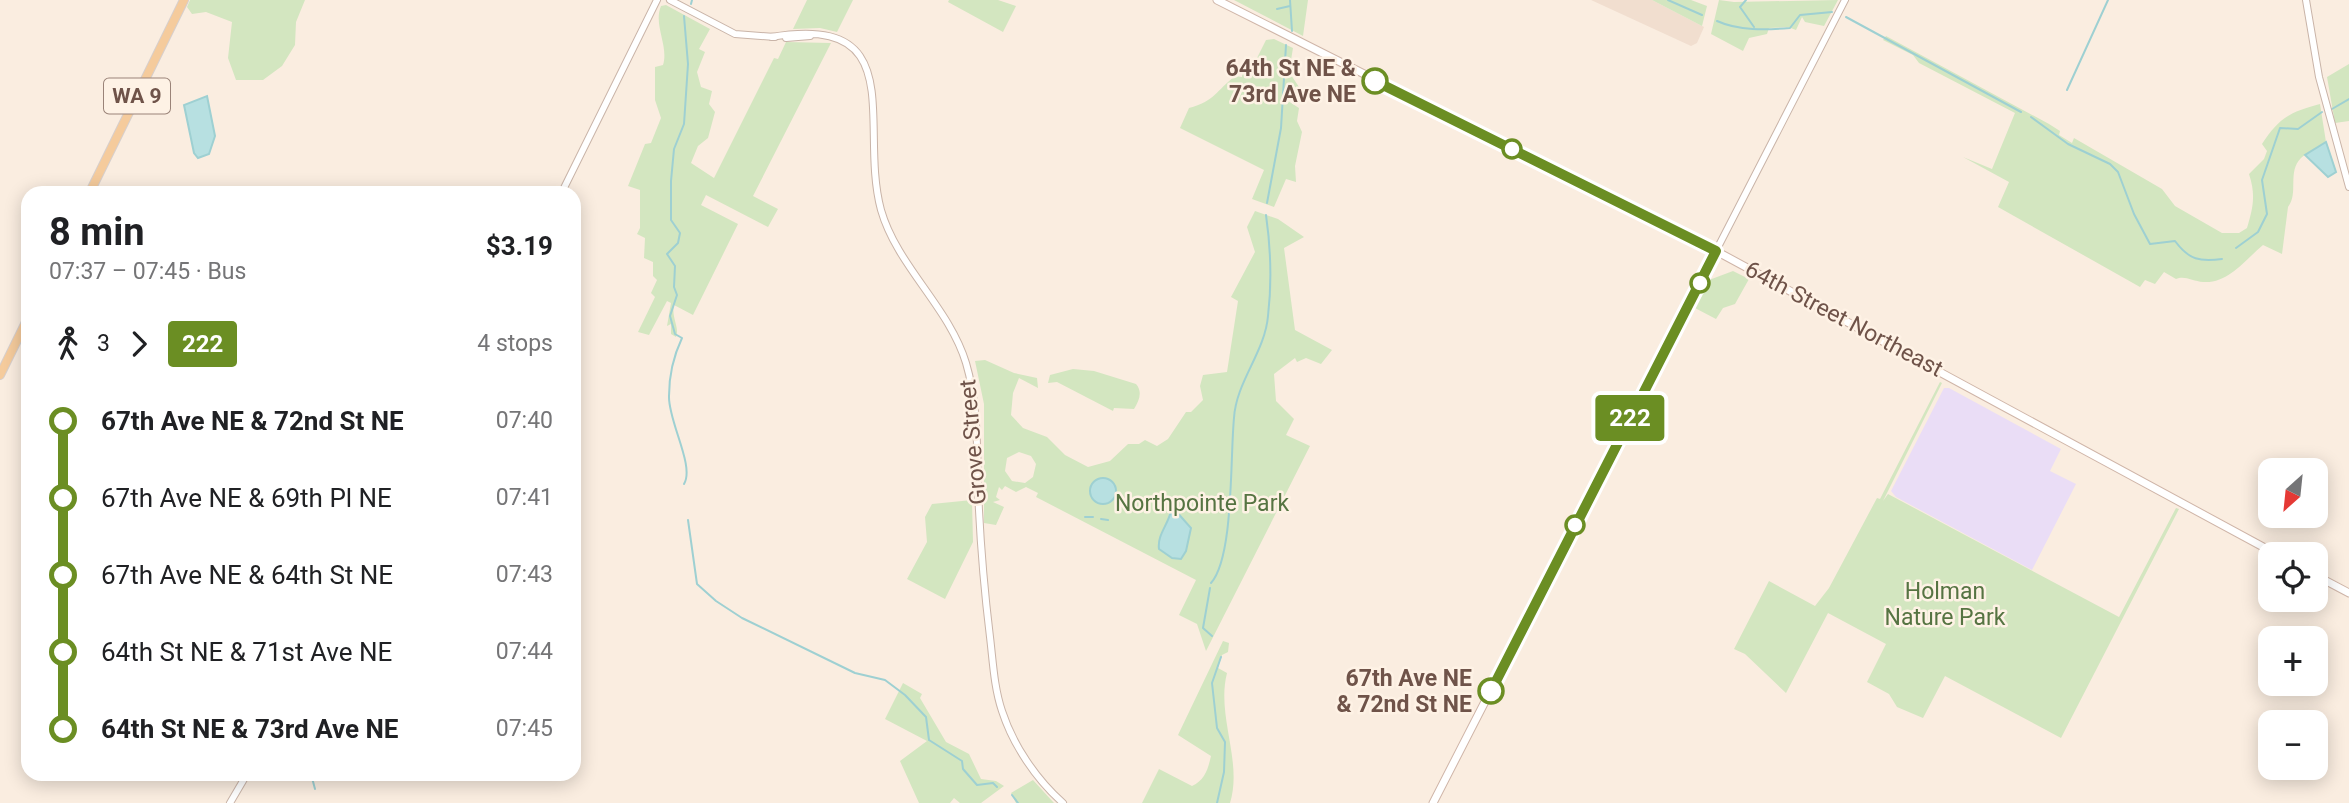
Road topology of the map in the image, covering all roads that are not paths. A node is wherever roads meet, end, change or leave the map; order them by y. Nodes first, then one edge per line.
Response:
1 (184, 0) edge
2 (657, 0) edge
3 (670, 0) edge
4 (1217, 0) edge
5 (1845, 0) edge
6 (2306, 0) edge
7 (93, 186) edge
8 (565, 186) edge
9 (2349, 187) edge
10 (1716, 251) junction
11 (21, 332) edge
12 (0, 375) edge
13 (2258, 544) edge
14 (2328, 582) edge
15 (2349, 593) edge
16 (243, 781) edge
17 (230, 803) edge
18 (1062, 803) edge
19 (1433, 803) edge

1 - 7 main road, WA 9
2 - 8 street
3 - 18 street, Grove Street
4 - 10 main road, 64th Street Northeast
5 - 10 street
6 - 9 street
10 - 13 main road, 64th Street Northeast
10 - 19 main road
11 - 12 main road
14 - 15 main road
16 - 17 street

